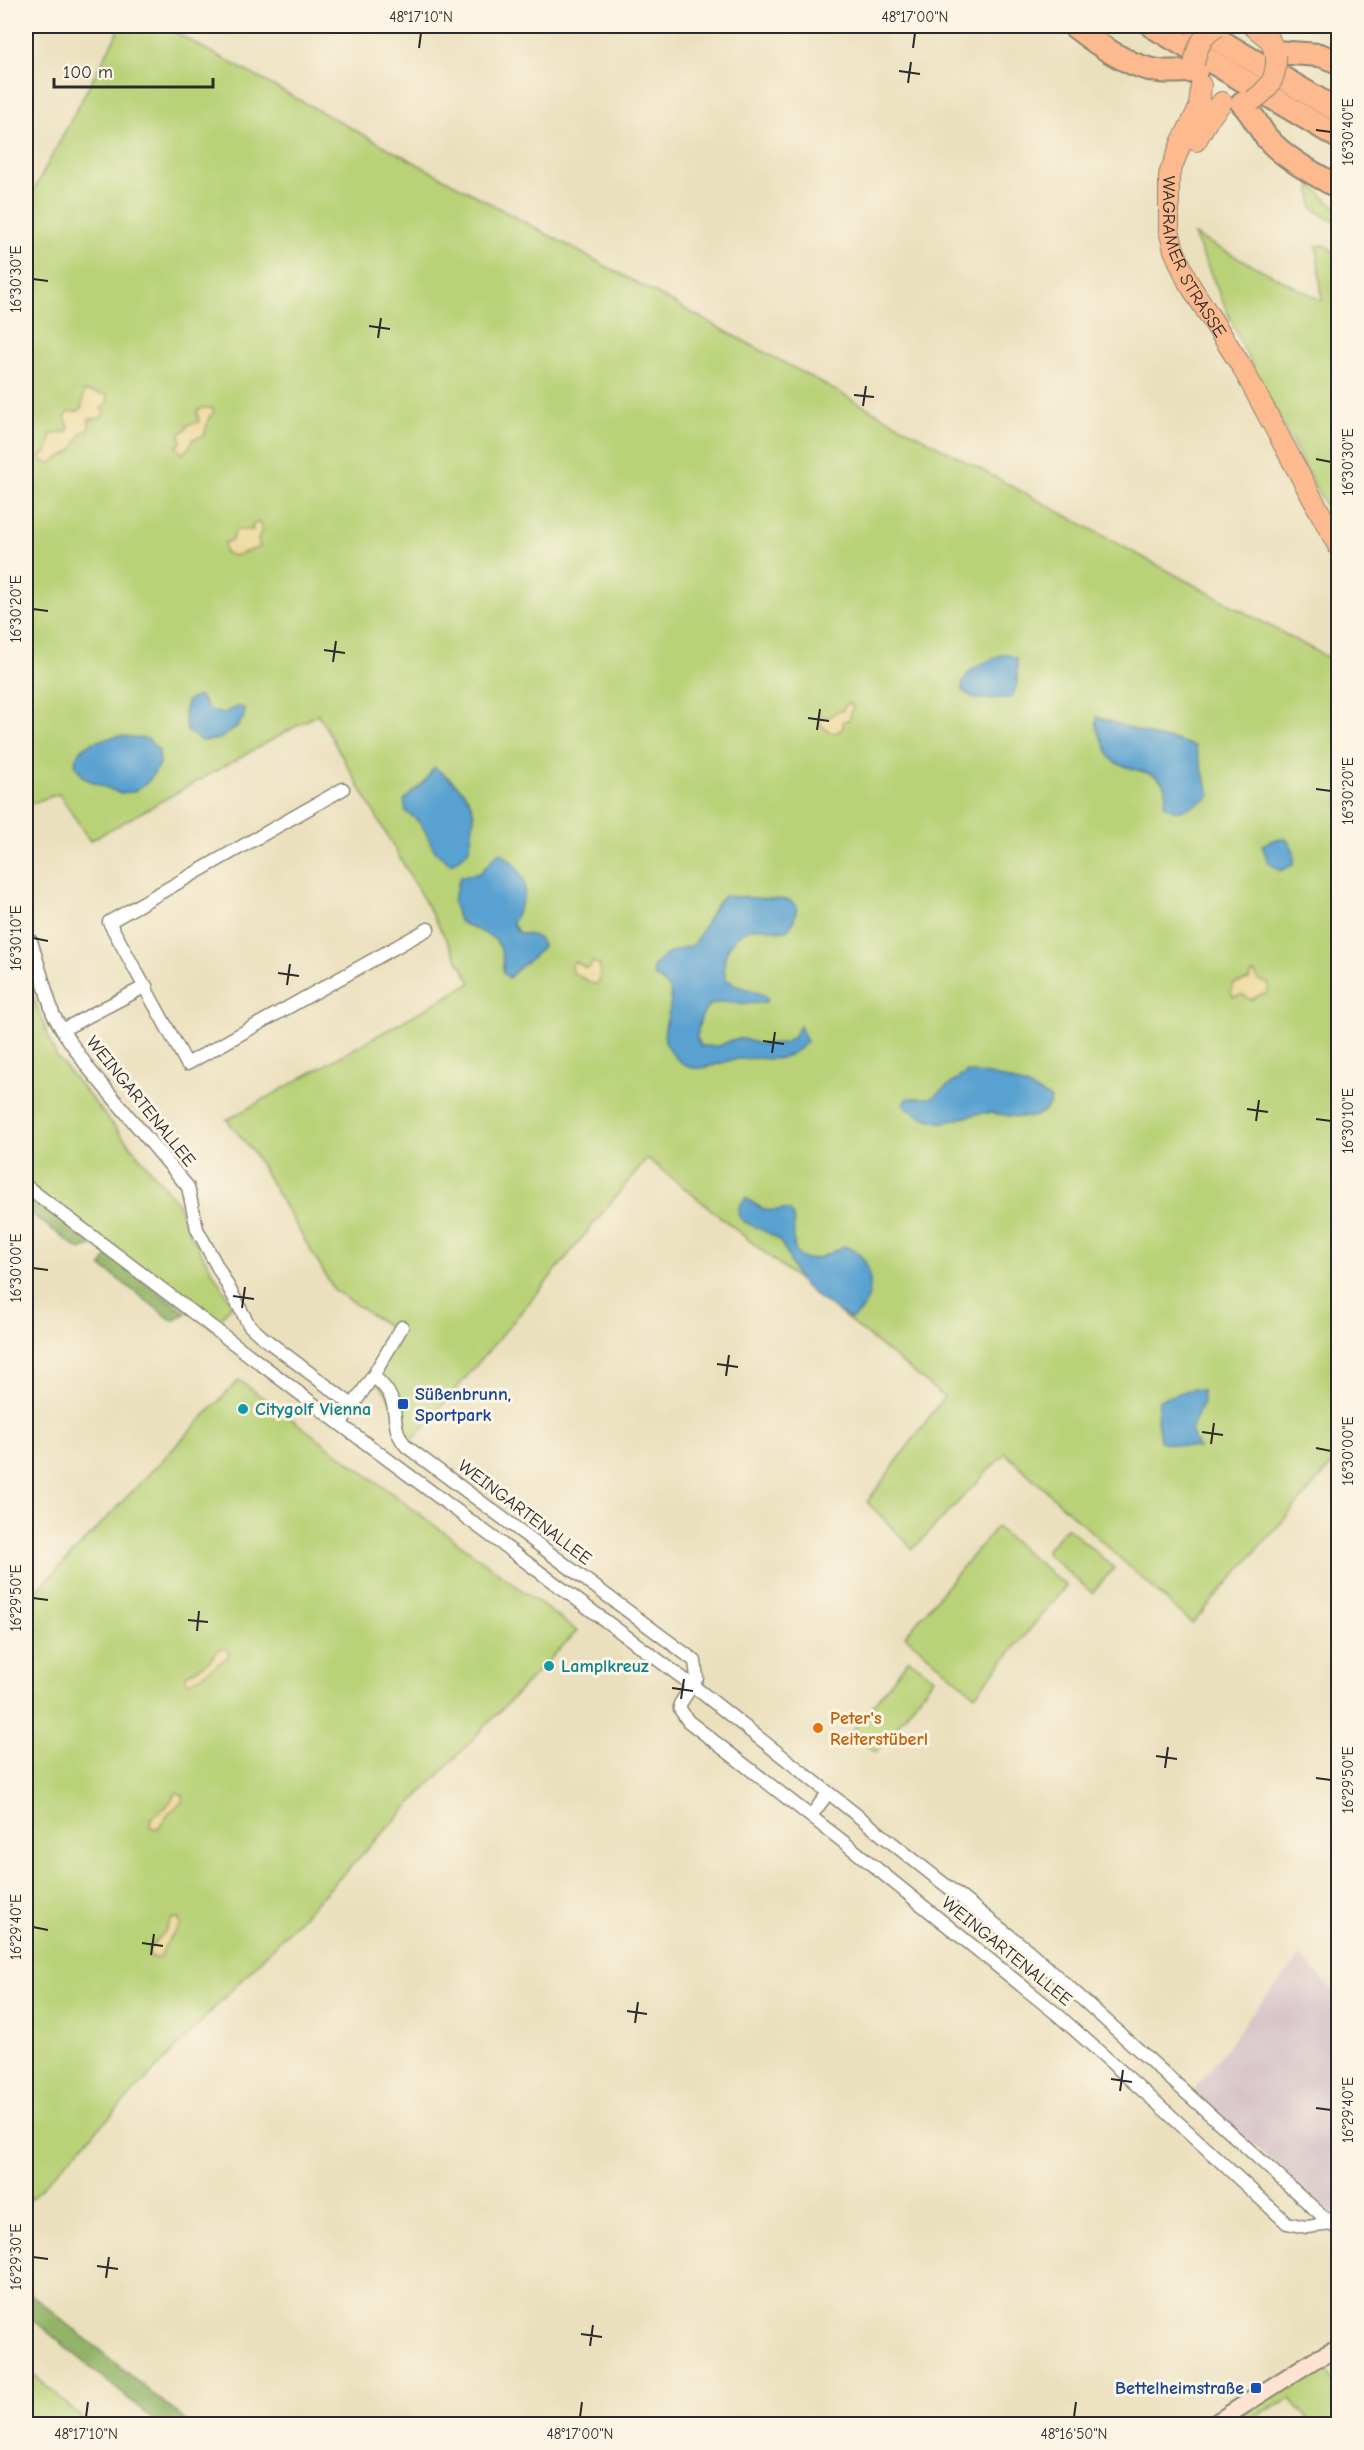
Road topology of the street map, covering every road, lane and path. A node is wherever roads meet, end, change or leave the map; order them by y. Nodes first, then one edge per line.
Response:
1 (1074, 26) edge
2 (1152, 26) edge
3 (1195, 26) edge
4 (1219, 26) edge
5 (1253, 26) edge
6 (1273, 43) edge
7 (1338, 62) edge
8 (1197, 73) junction
9 (1239, 102) junction
10 (1338, 111) edge
11 (1338, 137) edge
12 (1188, 144) junction
13 (1338, 187) edge
14 (1338, 546) edge
15 (344, 789) dead end
16 (428, 929) dead end
17 (31, 941) dead end
18 (146, 986) junction
19 (62, 1030) junction
20 (26, 1186) edge
21 (402, 1327) dead end
22 (374, 1376) junction
23 (352, 1405) junction
24 (340, 1424) junction
25 (621, 1605) junction
26 (606, 1623) junction
27 (692, 1685) junction
28 (828, 1793) junction
29 (811, 1816) junction
30 (1335, 2227) edge
31 (1338, 2352) edge
32 (1214, 2424) edge

1 - 8 highway
2 - 11 highway
3 - 10 highway
4 - 8 main road, bridge
5 - 6 main road
6 - 7 highway
6 - 9 main road, bridge
8 - 9 main road
8 - 12 main road
9 - 12 main road
9 - 13 highway
12 - 14 main road, WAGRAMER STRASSE
15 - 18 street
16 - 18 street
17 - 19 street, WEINGARTENALLEE
18 - 19 street
19 - 23 street, WEINGARTENALLEE
20 - 24 street, WEINGARTENALLEE
21 - 22 street
22 - 23 street
22 - 25 street, WEINGARTENALLEE
23 - 24 street
24 - 26 street, WEINGARTENALLEE
25 - 26 street
25 - 27 street, WEINGARTENALLEE
26 - 27 street, WEINGARTENALLEE
27 - 28 street, WEINGARTENALLEE
27 - 29 street, WEINGARTENALLEE
28 - 29 street
28 - 30 street, WEINGARTENALLEE
29 - 30 street, WEINGARTENALLEE
31 - 32 street

